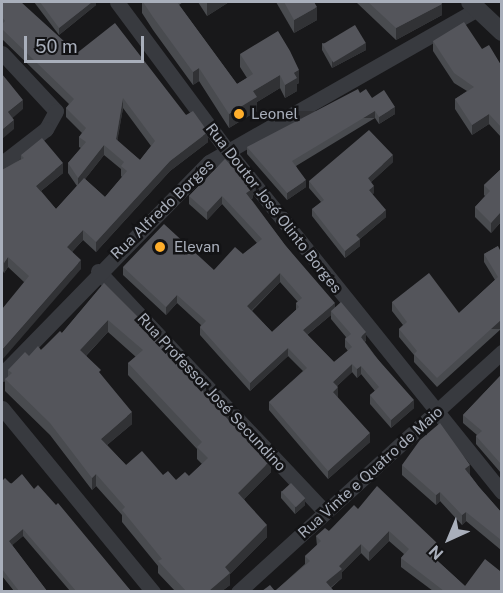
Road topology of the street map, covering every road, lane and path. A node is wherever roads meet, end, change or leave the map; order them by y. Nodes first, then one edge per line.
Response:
1 (117, 2) edge
2 (473, 5) edge
3 (501, 32) edge
4 (2, 53) edge
5 (226, 149) junction
6 (2, 163) edge
7 (98, 271) junction
8 (501, 352) edge
9 (2, 374) edge
10 (2, 408) edge
11 (435, 412) junction
12 (501, 492) edge
13 (325, 513) junction
14 (153, 591) edge
15 (238, 591) edge

1 - 5 street, Rua Doutor José Olinto Borges
2 - 3 street
2 - 5 street, Rua Alfredo Borges
4 - 6 street
5 - 7 street, Rua Alfredo Borges
5 - 11 street, Rua Doutor José Olinto Borges
7 - 9 street, Rua Alfredo Borges
7 - 13 street, Rua Professor José Secundino
8 - 11 street, Rua Vinte e Quatro de Maio
10 - 14 street
11 - 12 street, Rua Doutor José Olinto Borges
11 - 13 street, Rua Vinte e Quatro de Maio
13 - 15 street, Rua Vinte e Quatro de Maio

